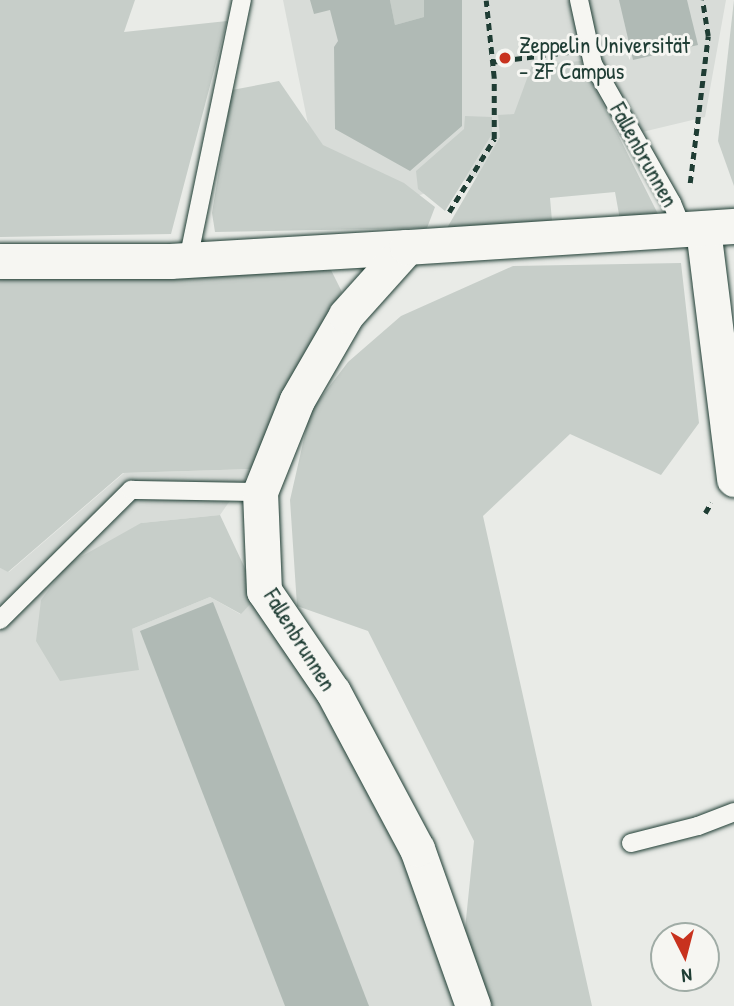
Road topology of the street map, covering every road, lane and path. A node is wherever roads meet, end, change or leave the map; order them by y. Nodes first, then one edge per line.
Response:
1 (242, 0) edge
2 (486, 0) edge
3 (579, 0) edge
4 (702, 0) edge
5 (590, 49) junction
6 (491, 62) junction
7 (707, 229) edge
8 (418, 246) junction
9 (188, 260) junction
10 (0, 261) edge
11 (728, 396) edge
12 (734, 479) edge
13 (260, 492) junction
14 (0, 620) edge
15 (734, 812) edge
16 (631, 843) dead end
17 (472, 1006) edge

1 - 9 lane
2 - 6 path
3 - 5 lane, Fallenbrunnen
4 - 7 path
5 - 6 path
5 - 7 lane, Fallenbrunnen
6 - 8 path
7 - 8 street, Fallenbrunnen
7 - 11 street, Fallenbrunnen
8 - 9 street, Fallenbrunnen
8 - 13 street, Fallenbrunnen
9 - 10 street, Fallenbrunnen
11 - 12 street, Fallenbrunnen
13 - 14 lane
13 - 17 street, Fallenbrunnen
15 - 16 lane

